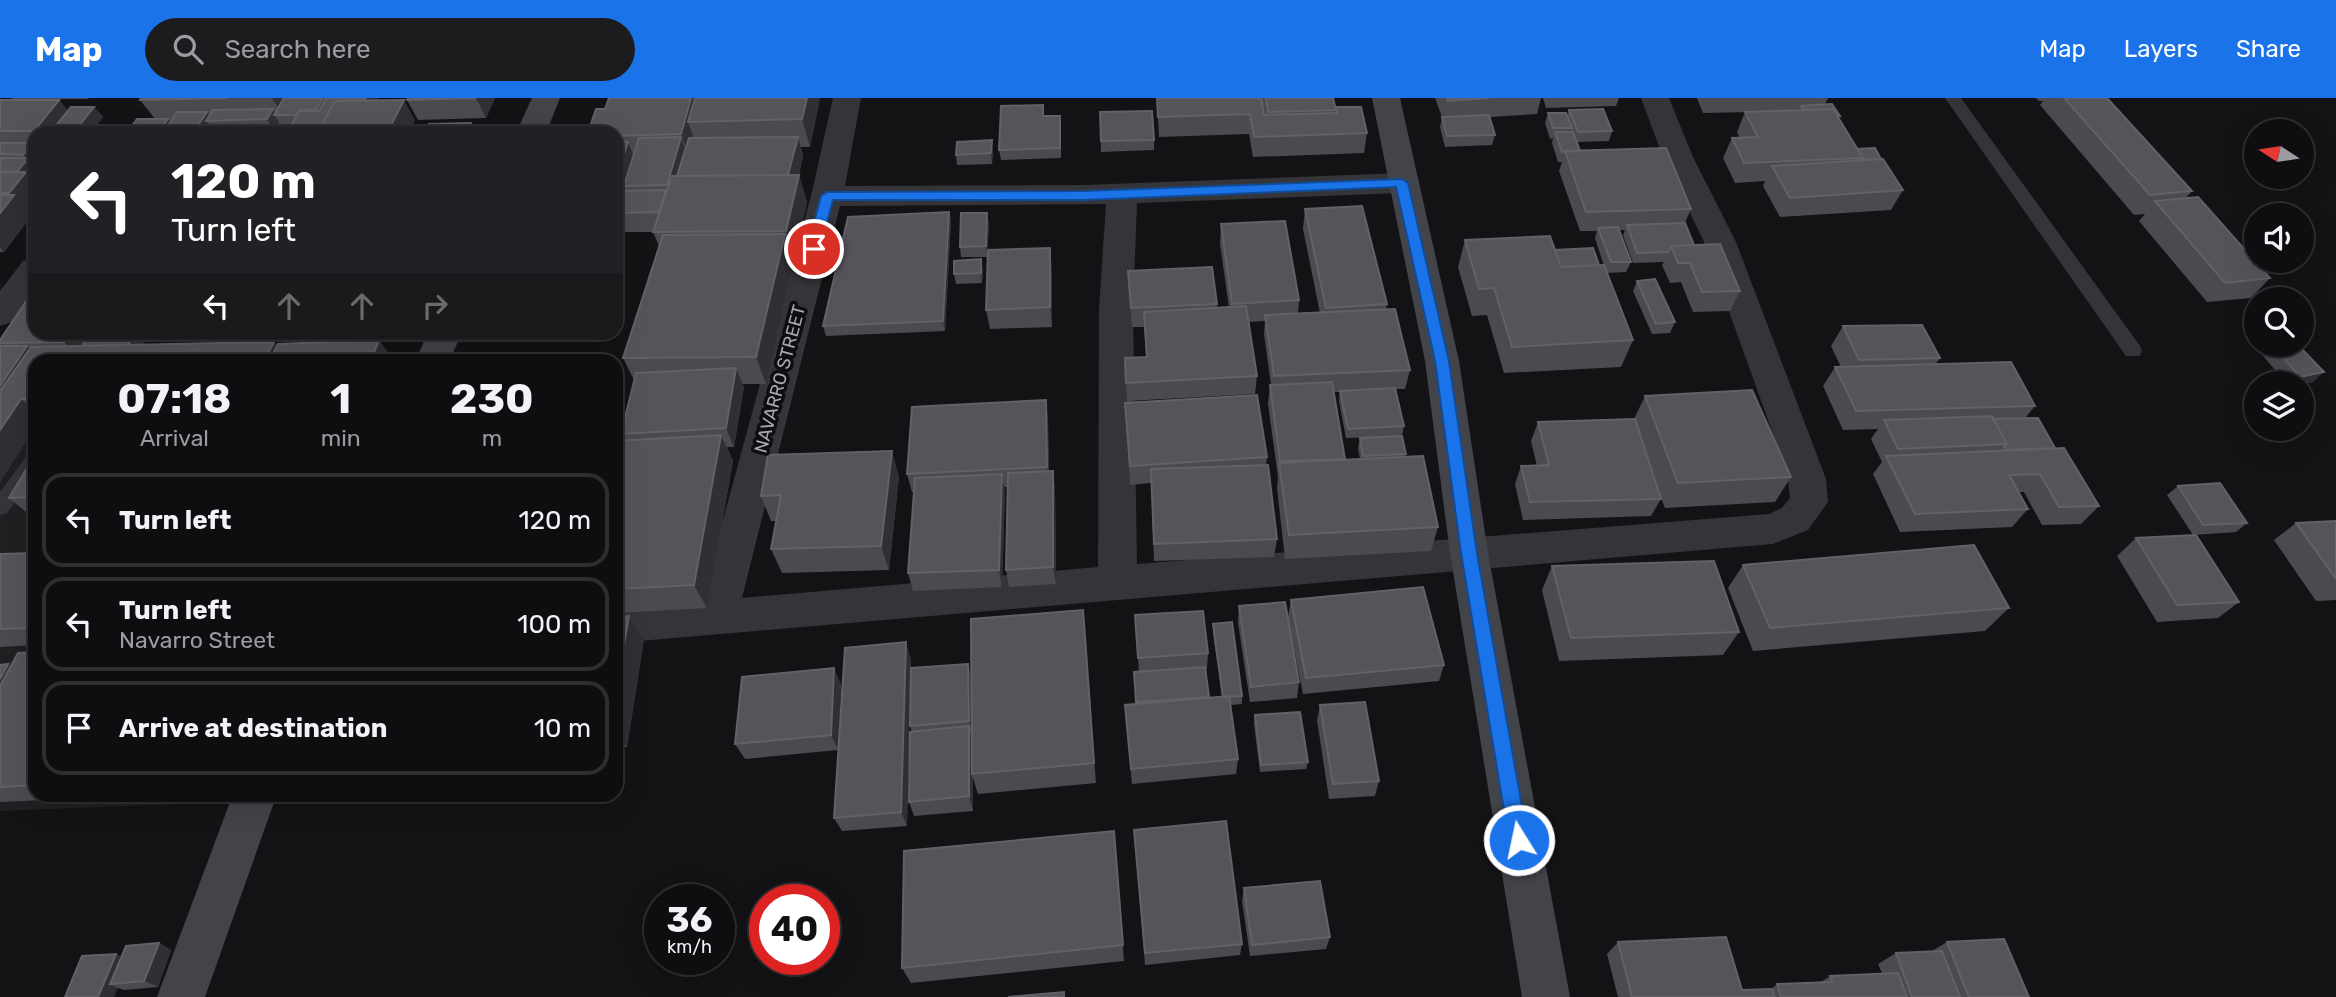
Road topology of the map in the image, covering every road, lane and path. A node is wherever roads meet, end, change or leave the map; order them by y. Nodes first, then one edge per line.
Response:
1 (546, 98) edge
2 (847, 98) edge
3 (1386, 98) edge
4 (1655, 98) edge
5 (1953, 98) edge
6 (534, 126) edge
7 (1402, 183) junction
8 (1122, 194) junction
9 (827, 196) junction
10 (28, 278) edge
11 (0, 314) edge
12 (2133, 351) dead end
13 (28, 469) edge
14 (0, 507) edge
15 (1469, 553) junction
16 (1118, 582) junction
17 (718, 618) junction
18 (623, 625) edge
19 (252, 802) edge
20 (181, 997) edge
21 (1546, 997) edge

1 - 6 street
2 - 9 street, NAVARRO STREET
3 - 7 street
4 - 15 street
5 - 12 lane
7 - 8 street
7 - 15 street
8 - 9 street
8 - 16 street
9 - 17 street, NAVARRO STREET
10 - 11 street
13 - 14 lane
15 - 16 street
15 - 21 street
16 - 17 street
17 - 18 street
19 - 20 street

